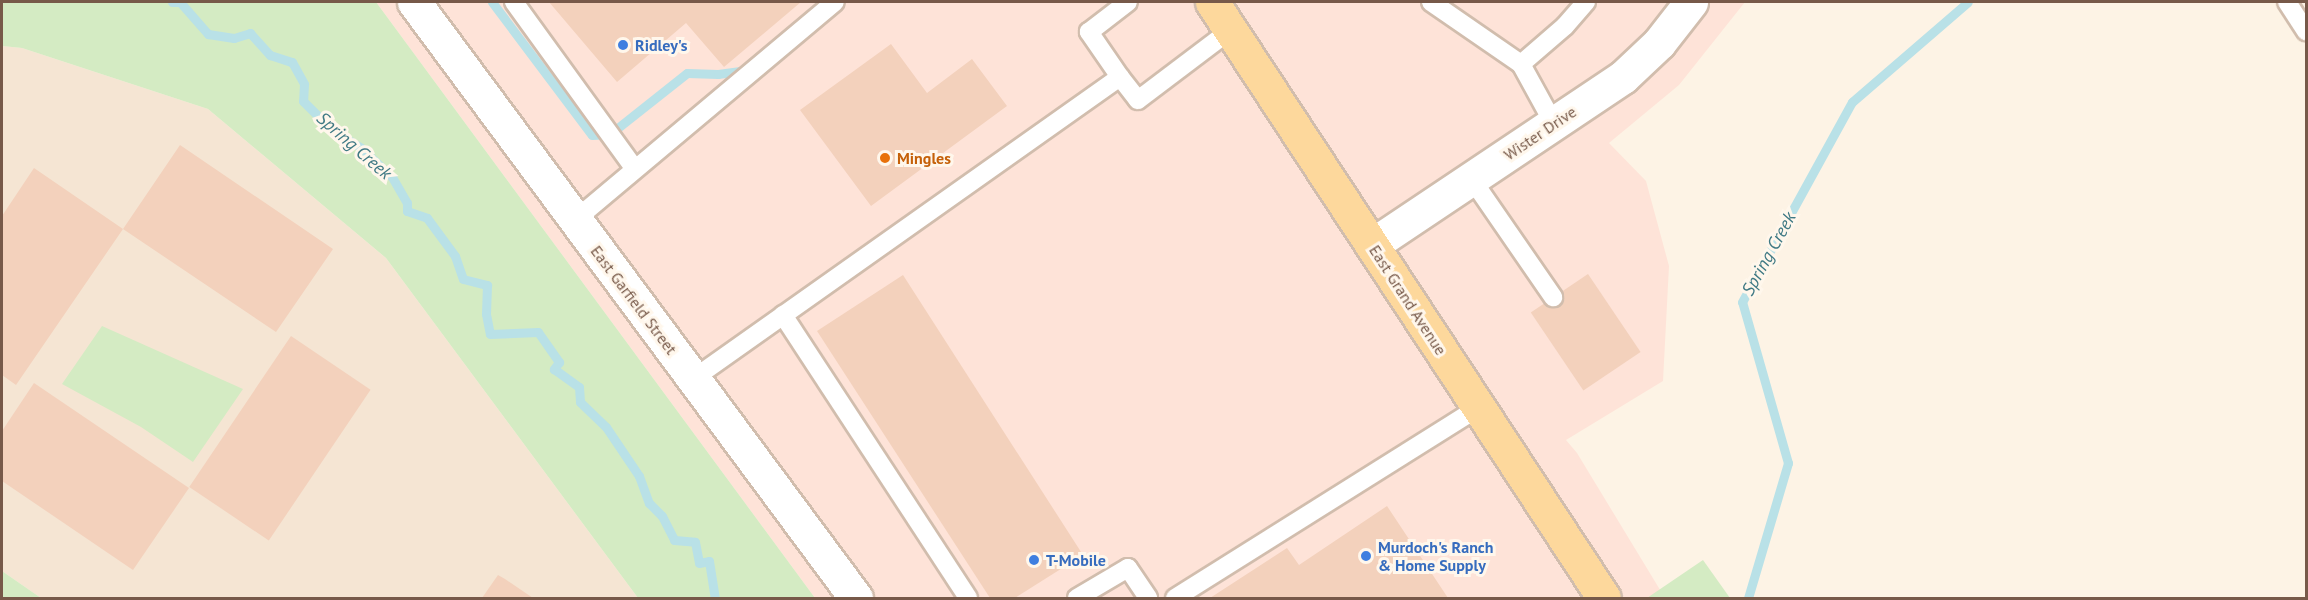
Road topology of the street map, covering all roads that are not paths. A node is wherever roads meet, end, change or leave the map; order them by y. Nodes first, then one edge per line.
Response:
1 (414, 2) edge
2 (514, 2) edge
3 (835, 2) edge
4 (1128, 2) edge
5 (1212, 2) edge
6 (1431, 2) edge
7 (1586, 2) edge
8 (1691, 2) edge
9 (2287, 2) edge
10 (1232, 29) junction
11 (2307, 31) edge
12 (1521, 64) junction
13 (1120, 77) junction
14 (1554, 124) junction
15 (635, 169) junction
16 (1471, 178) junction
17 (575, 220) junction
18 (1371, 245) junction
19 (1553, 297) dead end
20 (783, 315) junction
21 (693, 379) junction
22 (1478, 408) junction
23 (856, 598) edge
24 (968, 598) edge
25 (1077, 598) edge
26 (1148, 598) edge
27 (1175, 598) edge
28 (1604, 598) edge

1 - 17 street, East Garfield Street
2 - 15 lane
3 - 15 lane
4 - 13 lane
5 - 10 main road, East Grand Avenue
6 - 12 lane
7 - 12 lane
8 - 14 street, Wister Drive
9 - 11 lane
10 - 13 lane
10 - 18 main road, East Grand Avenue
12 - 14 lane
13 - 20 lane
14 - 16 street, Wister Drive
15 - 17 lane
16 - 18 street, Wister Drive
16 - 19 lane
17 - 21 street, East Garfield Street
18 - 22 main road, East Grand Avenue
20 - 21 lane
20 - 24 lane
21 - 23 street, East Garfield Street
22 - 27 lane
22 - 28 main road, East Grand Avenue
25 - 26 lane

